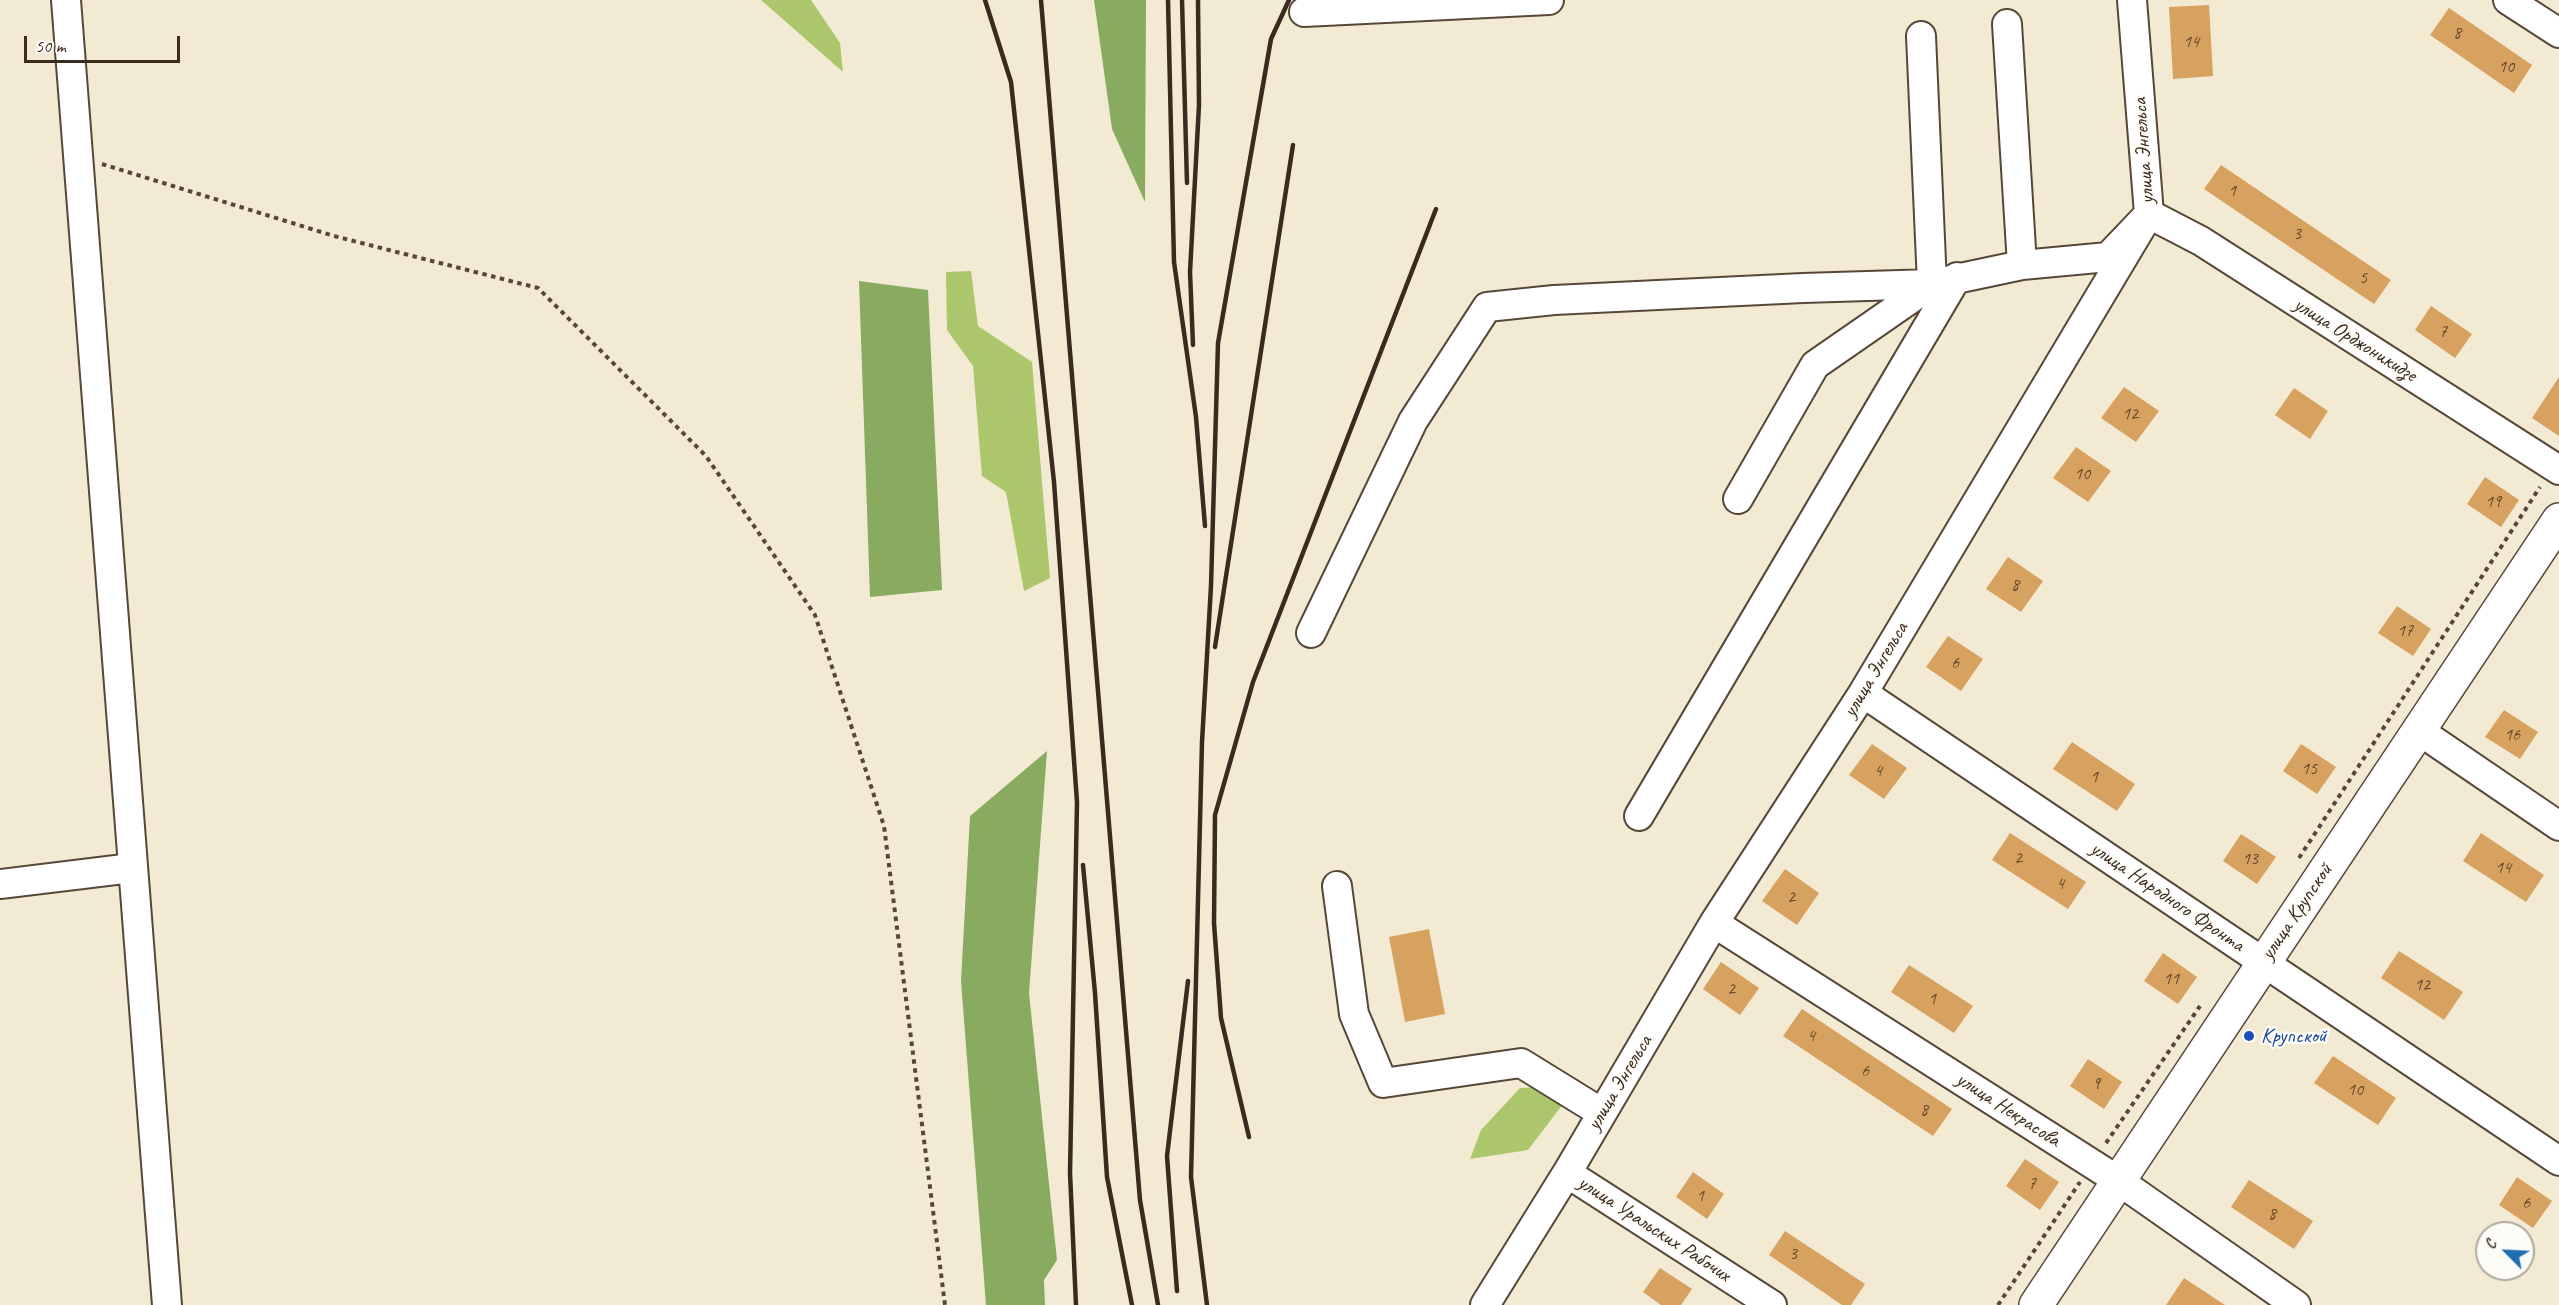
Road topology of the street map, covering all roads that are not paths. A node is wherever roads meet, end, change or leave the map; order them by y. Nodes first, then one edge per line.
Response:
1 (66, 0) edge
2 (1549, 0) edge
3 (2132, 0) edge
4 (2508, 0) edge
5 (1304, 12) dead end
6 (2007, 24) dead end
7 (2559, 33) edge
8 (1921, 36) dead end
9 (2149, 214) junction
10 (2022, 265) junction
11 (1944, 281) junction
12 (2556, 468) edge
13 (1738, 499) dead end
14 (2559, 520) edge
15 (1311, 633) dead end
16 (1863, 693) junction
17 (2418, 730) junction
18 (1639, 816) dead end
19 (2559, 826) edge
20 (132, 868) junction
21 (0, 884) edge
22 (1337, 886) dead end
23 (1714, 923) junction
24 (2263, 962) junction
25 (1602, 1113) junction
26 (2559, 1161) edge
27 (2105, 1172) junction
28 (1567, 1173) junction
29 (167, 1305) edge
30 (1485, 1305) edge
31 (1772, 1305) edge
32 (2036, 1305) edge
33 (2296, 1305) edge

1 - 20 street
2 - 5 street
3 - 9 street, улица Энгельса
4 - 7 street
6 - 10 street
8 - 11 street
9 - 10 street
9 - 12 street, улица Орджоникидзе
9 - 16 street, улица Энгельса
10 - 11 street
11 - 13 street
11 - 15 street
11 - 18 street
14 - 17 main road, улица Крупской
16 - 23 street, улица Энгельса
16 - 24 street, улица Народного Фронта
17 - 19 street
17 - 24 main road, улица Крупской
20 - 21 street
20 - 29 street
22 - 25 street
23 - 25 street, улица Энгельса
23 - 27 street, улица Некрасова
24 - 26 street, улица Народного Фронта
24 - 27 main road, улица Крупской
25 - 28 street, улица Энгельса
27 - 32 main road, улица Крупской
27 - 33 street, улица Некрасова
28 - 30 street, улица Энгельса
28 - 31 street, улица Уральских Рабочих

